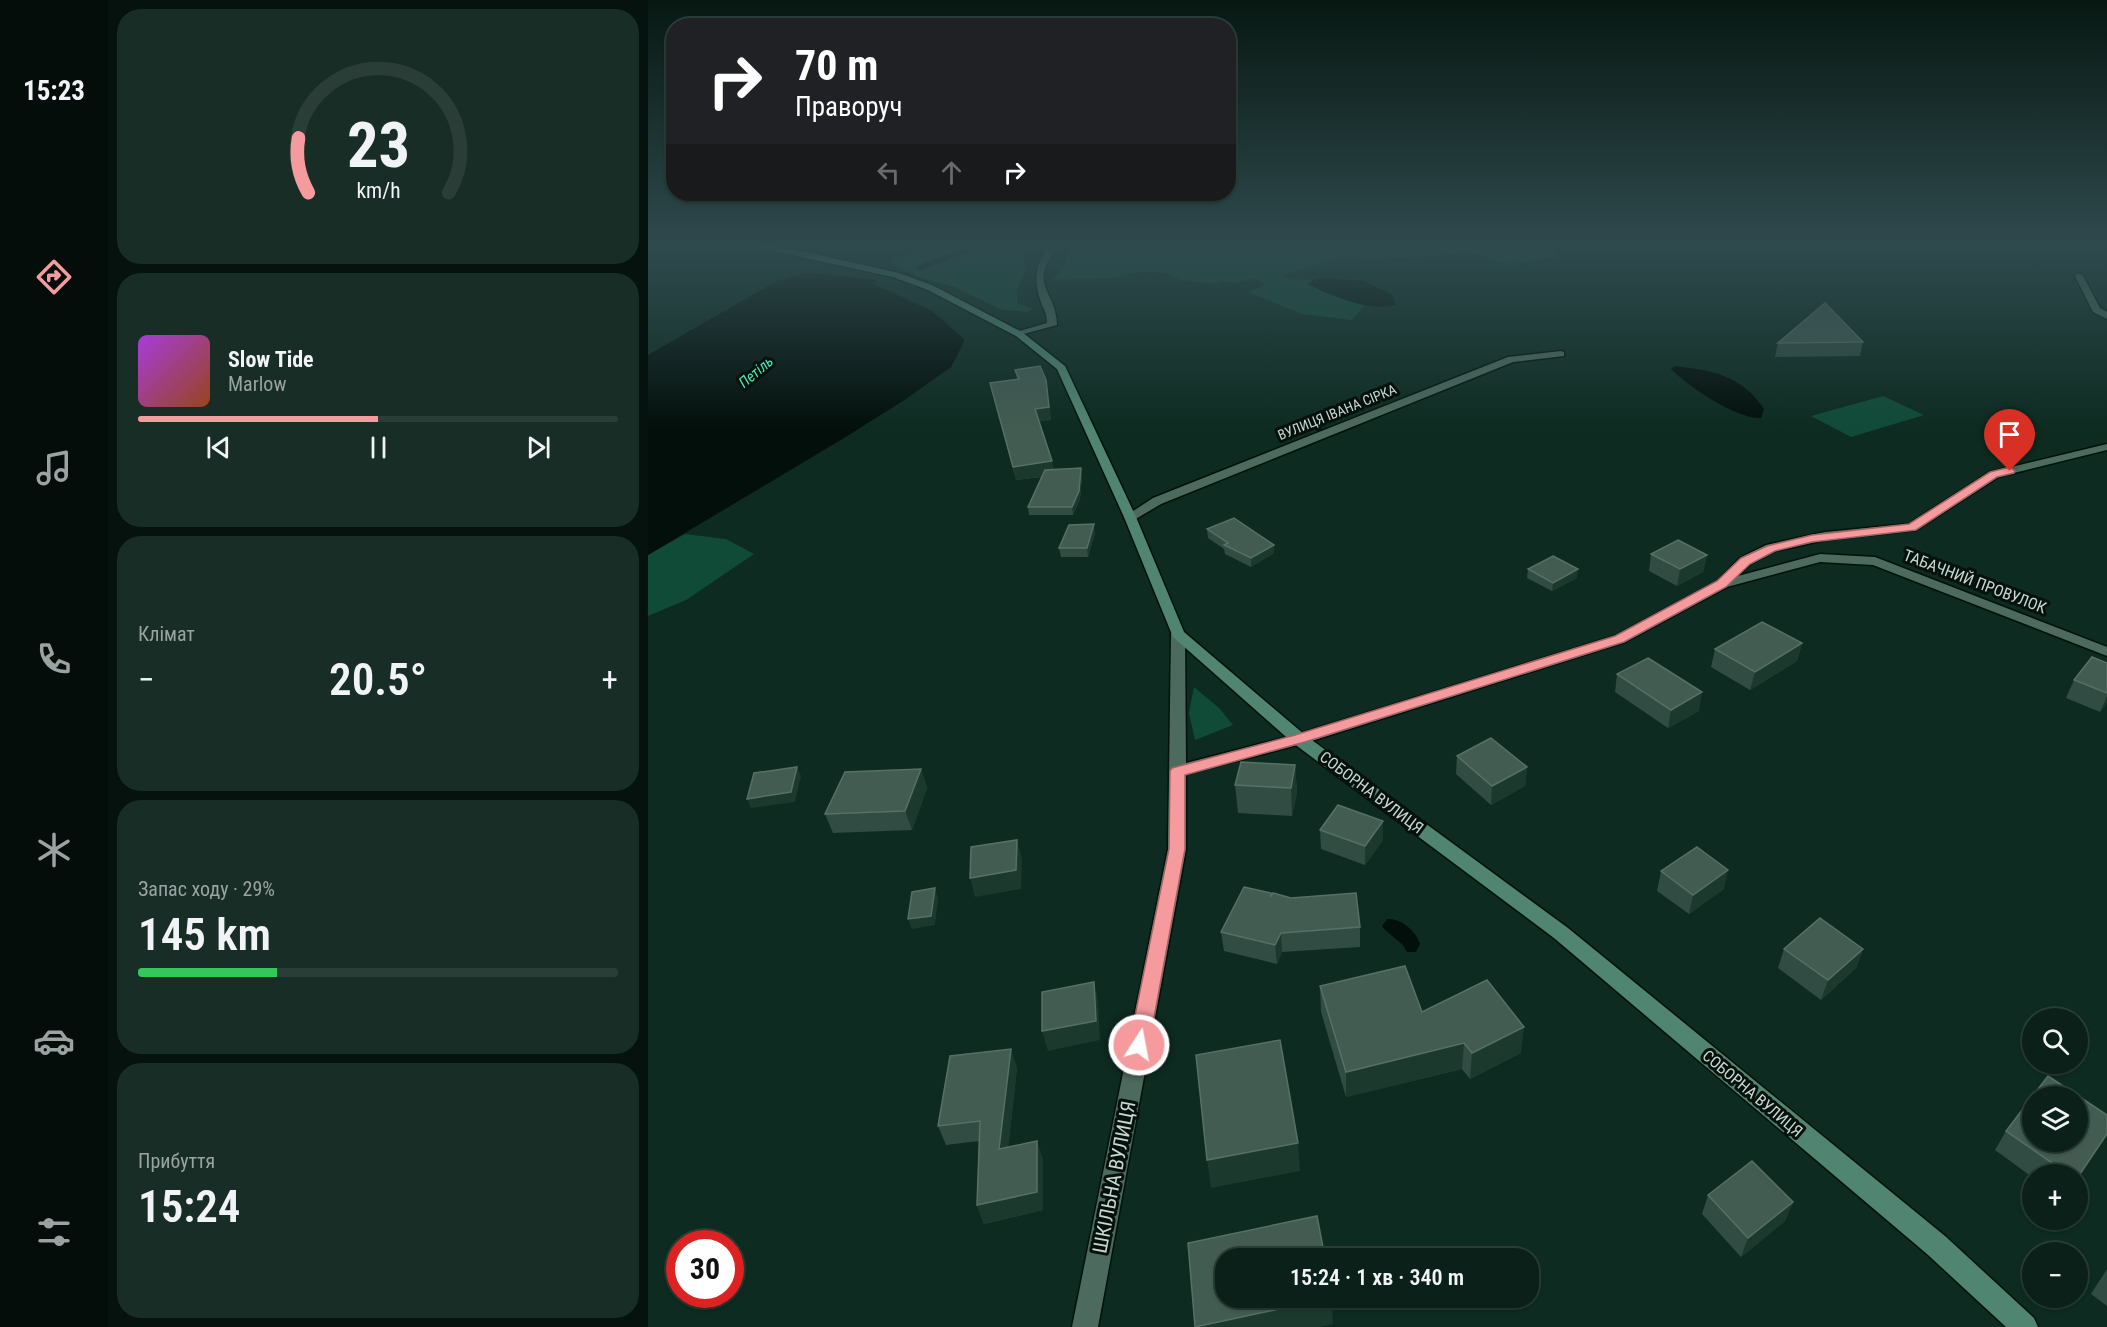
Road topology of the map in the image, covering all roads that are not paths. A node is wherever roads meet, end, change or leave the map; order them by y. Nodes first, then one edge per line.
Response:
1 (967, 307) edge
2 (1048, 307) edge
3 (2094, 307) edge
4 (2107, 316) edge
5 (1019, 334) junction
6 (1561, 354) dead end
7 (2107, 447) edge
8 (1130, 517) junction
9 (1722, 584) junction
10 (1178, 634) junction
11 (2107, 652) edge
12 (1299, 738) junction
13 (1177, 771) junction
14 (1085, 1327) edge
15 (2025, 1327) edge

1 - 5 street, СОБОРНА ВУЛИЦЯ
2 - 5 street
3 - 4 street
5 - 8 street, СОБОРНА ВУЛИЦЯ
6 - 8 street, ВУЛИЦЯ ІВАНА СІРКА
7 - 9 street
8 - 10 street, СОБОРНА ВУЛИЦЯ
9 - 11 street, ТАБАЧНИЙ ПРОВУЛОК
9 - 12 street
10 - 12 street, СОБОРНА ВУЛИЦЯ
10 - 13 street, ШКІЛЬНА ВУЛИЦЯ
12 - 13 street
12 - 15 street, СОБОРНА ВУЛИЦЯ
13 - 14 street, ШКІЛЬНА ВУЛИЦЯ

